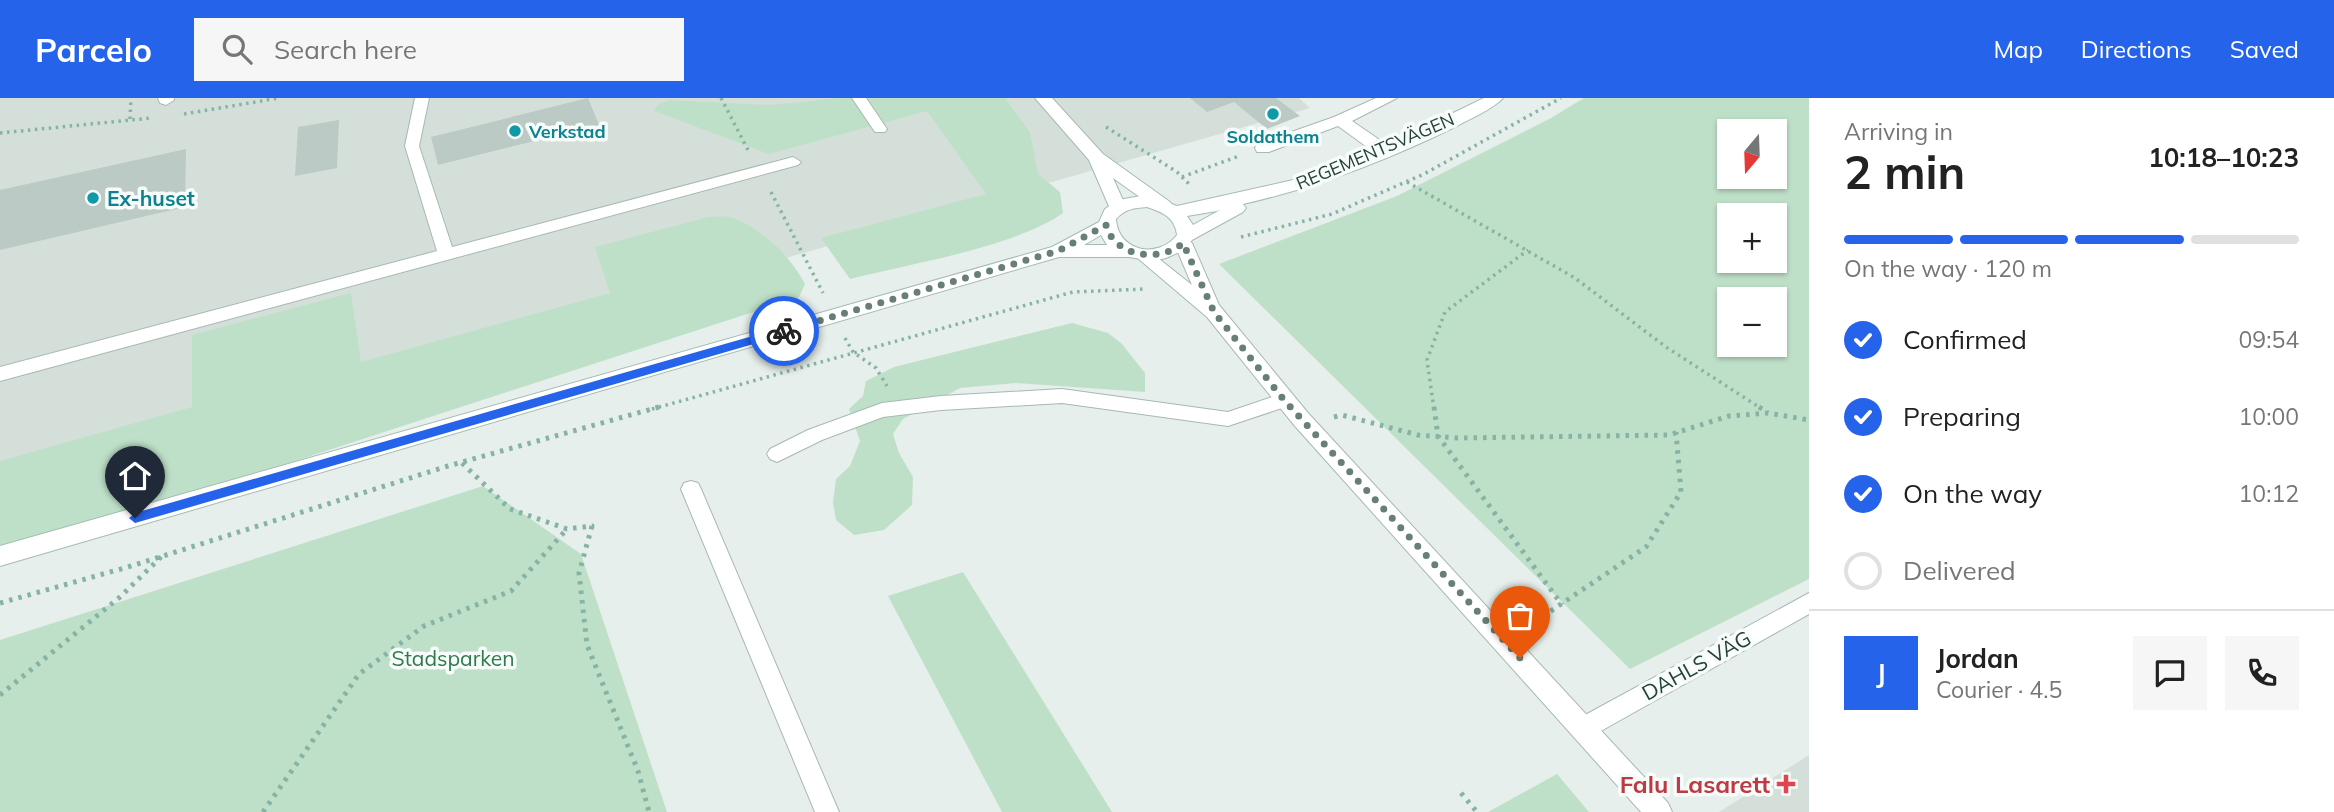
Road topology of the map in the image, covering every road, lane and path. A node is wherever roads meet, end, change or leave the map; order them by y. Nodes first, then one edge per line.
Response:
1 (131, 98) edge
2 (279, 98) edge
3 (422, 98) edge
4 (722, 98) edge
5 (859, 98) edge
6 (1042, 98) edge
7 (1389, 98) edge
8 (1495, 98) edge
9 (1561, 98) edge
10 (175, 115) dead end
11 (163, 117) dead end
12 (130, 119) junction
13 (1340, 120) junction
14 (1103, 125) dead end
15 (880, 129) dead end
16 (0, 133) edge
17 (1263, 148) joint
18 (1384, 151) junction
19 (1097, 158) junction
20 (793, 162) dead end
21 (759, 171) junction
22 (1406, 181) junction
23 (1254, 198) junction
24 (1117, 207) junction
25 (1169, 209) junction
26 (1106, 225) junction
27 (1238, 237) dead end
28 (1185, 239) junction
29 (1528, 250) junction
30 (1058, 251) junction
31 (1137, 253) junction
32 (446, 255) junction
33 (1151, 288) dead end
34 (1214, 312) junction
35 (834, 317) junction
36 (853, 352) junction
37 (0, 374) edge
38 (1284, 400) junction
39 (900, 408) junction
40 (1768, 413) junction
41 (1334, 417) dead end
42 (1809, 420) edge
43 (1676, 432) junction
44 (1438, 436) junction
45 (777, 454) dead end
46 (462, 462) junction
47 (691, 489) dead end
48 (567, 529) junction
49 (0, 556) edge
50 (162, 556) junction
51 (0, 603) edge
52 (1809, 603) edge
53 (1562, 605) junction
54 (1524, 628) dead end
55 (0, 695) edge
56 (1584, 728) junction
57 (1461, 793) dead end
58 (263, 812) edge
59 (649, 812) edge
60 (827, 812) edge
61 (1477, 812) edge
62 (1659, 812) edge

1 - 12 path
2 - 10 path
3 - 32 lane
4 - 21 path
5 - 15 lane
6 - 19 main road
7 - 13 main road
8 - 18 main road, REGEMENTSVÄGEN
9 - 22 path
11 - 12 path
12 - 16 path
13 - 17 main road
13 - 18 main road
14 - 17 path
18 - 23 main road, REGEMENTSVÄGEN
19 - 24 main road
19 - 25 main road
20 - 21 lane
21 - 32 lane
21 - 35 path
22 - 27 path
22 - 29 path
23 - 25 main road, REGEMENTSVÄGEN
23 - 28 main road, REGEMENTSVÄGEN
24 - 25 main road
24 - 26 main road
25 - 28 main road
26 - 30 main road
26 - 31 main road
28 - 31 main road
28 - 34 main road
29 - 40 path
29 - 44 path
30 - 31 main road
30 - 35 main road
31 - 34 main road
32 - 37 lane
33 - 36 path
34 - 38 main road
35 - 36 path
35 - 49 main road
36 - 39 path
36 - 46 path
38 - 39 lane
38 - 56 main road
39 - 45 lane
40 - 42 path
40 - 43 path
41 - 44 path
43 - 44 path
43 - 53 path
44 - 53 path
46 - 48 path
46 - 50 path
47 - 60 lane
48 - 58 path
48 - 59 path
50 - 51 path
50 - 55 path
52 - 56 lane, DAHLS VÄG
53 - 54 path
56 - 62 main road
57 - 61 path

